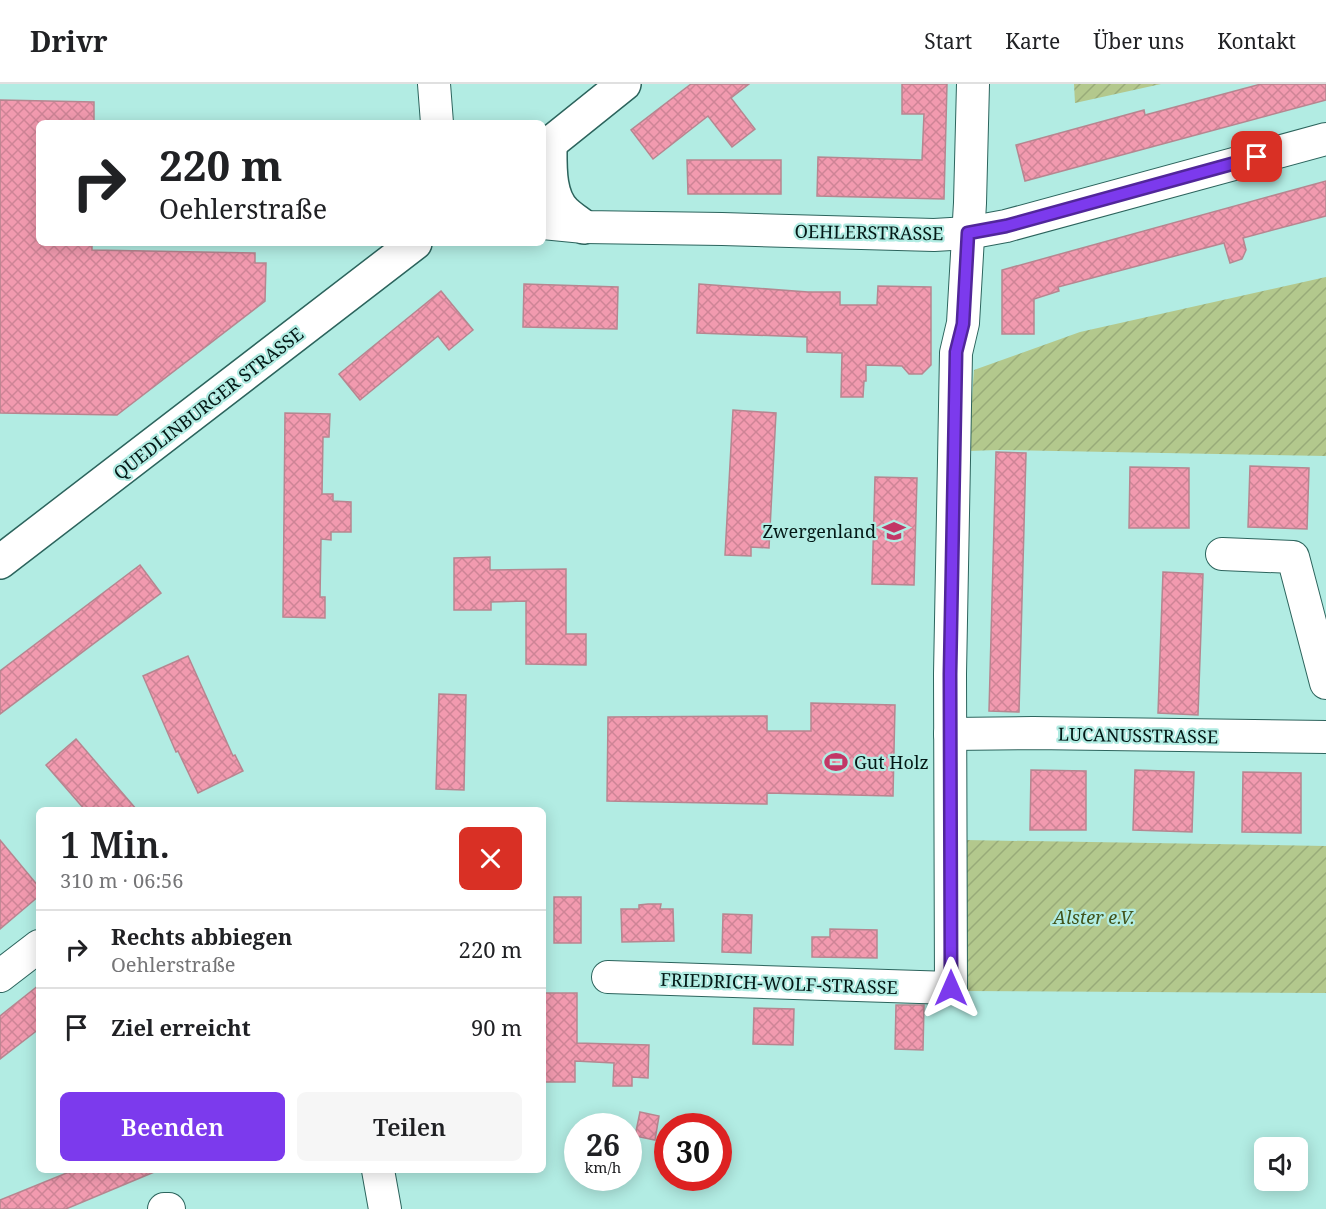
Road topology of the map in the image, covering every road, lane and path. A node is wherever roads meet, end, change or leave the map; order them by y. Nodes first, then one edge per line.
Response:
1 (434, 84) edge
2 (624, 84) edge
3 (974, 84) edge
4 (437, 120) edge
5 (1326, 139) edge
6 (547, 146) edge
7 (546, 223) edge
8 (585, 227) junction
9 (968, 233) junction
10 (411, 246) edge
11 (1221, 554) dead end
12 (0, 562) edge
13 (1326, 683) edge
14 (950, 734) junction
15 (1326, 737) edge
16 (36, 948) edge
17 (0, 976) edge
18 (608, 977) dead end
19 (379, 1173) edge
20 (164, 1209) edge
21 (169, 1209) edge
22 (386, 1209) edge

1 - 4 street
2 - 6 main road
3 - 9 street
5 - 9 street, OEHLERSTRASSE
6 - 8 main road
7 - 8 street, OEHLERSTRASSE
8 - 9 street, OEHLERSTRASSE
9 - 14 street
10 - 12 main road, QUEDLINBURGER STRASSE
11 - 13 street
14 - 15 street, LUCANUSSTRASSE
14 - 18 street, FRIEDRICH-WOLF-STRASSE
16 - 17 street
19 - 22 street
20 - 21 street

